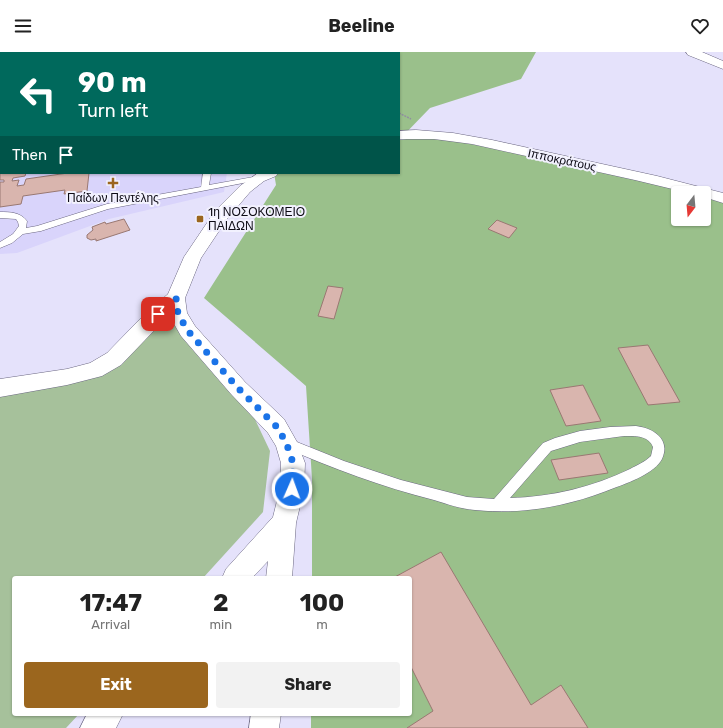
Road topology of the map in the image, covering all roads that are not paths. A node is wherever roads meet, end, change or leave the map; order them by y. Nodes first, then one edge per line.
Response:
1 (692, 52) edge
2 (723, 65) edge
3 (400, 135) edge
4 (207, 174) edge
5 (265, 176) edge
6 (205, 188) junction
7 (723, 198) edge
8 (0, 215) edge
9 (22, 231) junction
10 (0, 245) edge
11 (176, 298) junction
12 (0, 388) edge
13 (286, 442) junction
14 (498, 504) junction
15 (284, 523) junction
16 (237, 576) edge
17 (279, 576) edge
18 (106, 716) edge
19 (266, 716) edge
20 (95, 728) edge
21 (264, 728) edge

1 - 2 main road
3 - 7 street, Ιπποκράτους
4 - 6 lane
5 - 6 lane
5 - 11 street
6 - 9 lane
8 - 9 lane
9 - 10 lane
11 - 12 street
11 - 13 street
13 - 14 lane
13 - 15 street
14 - 14 lane
15 - 16 street
15 - 17 street
18 - 20 street
19 - 21 street

